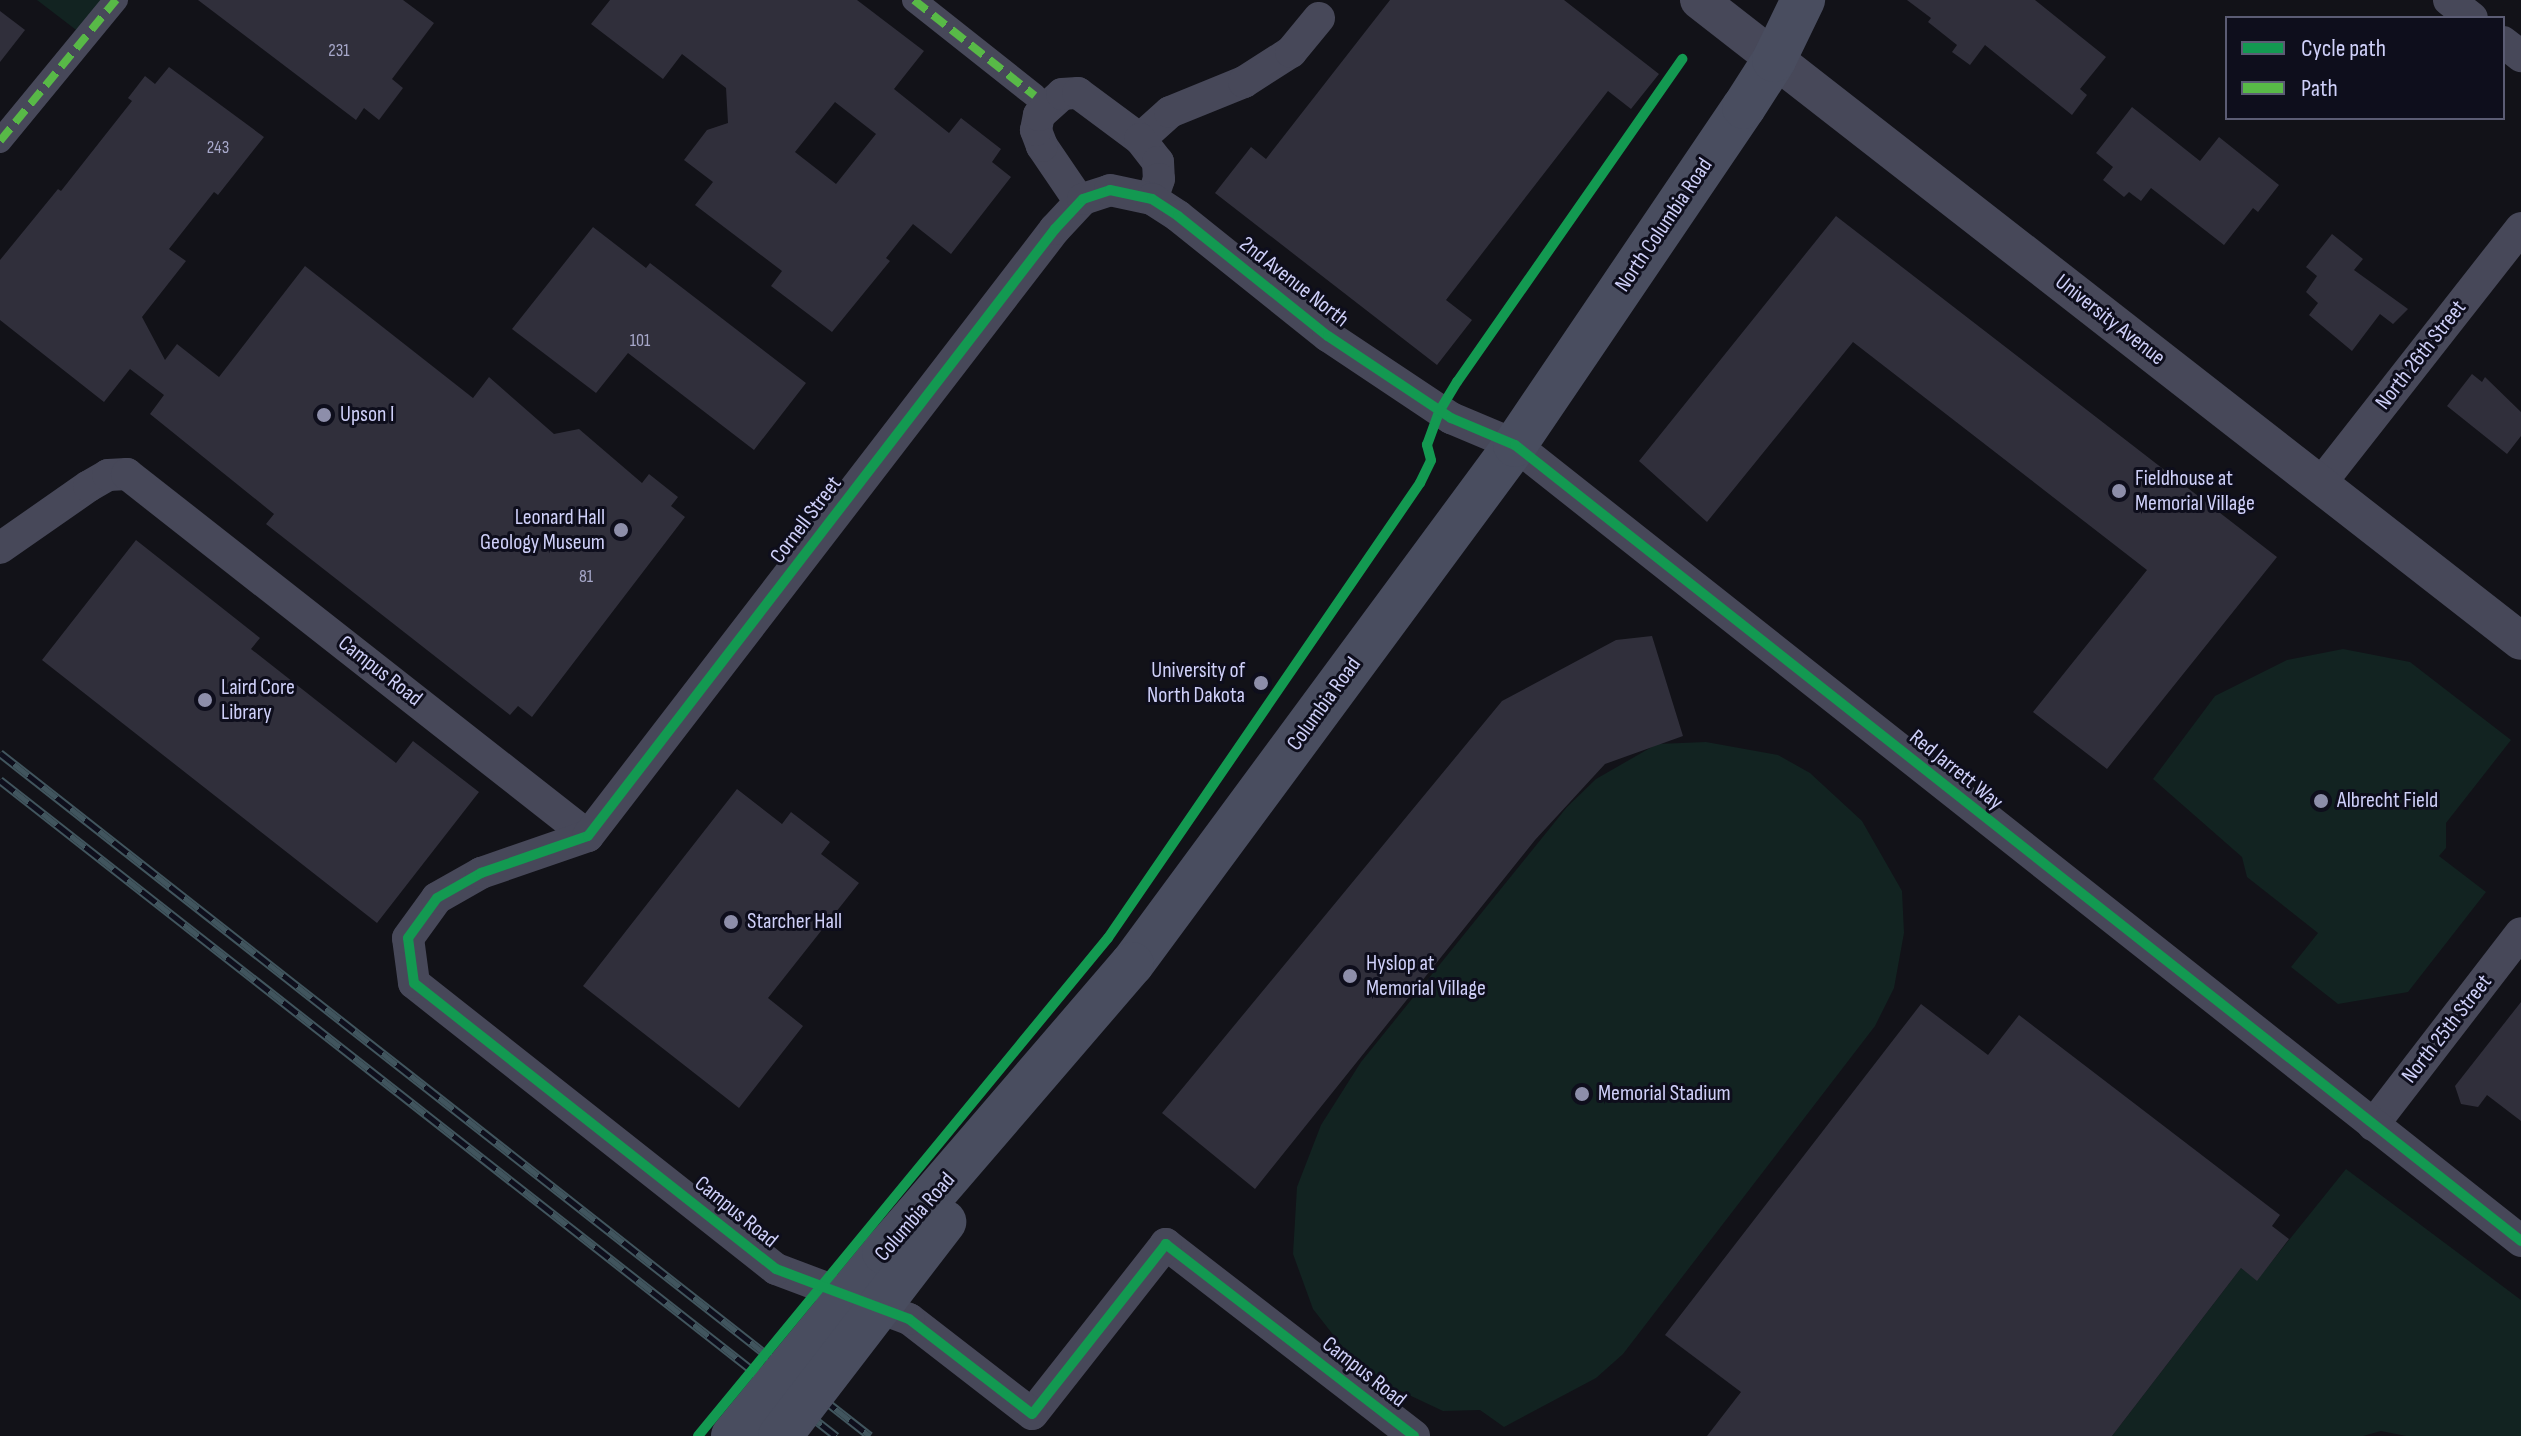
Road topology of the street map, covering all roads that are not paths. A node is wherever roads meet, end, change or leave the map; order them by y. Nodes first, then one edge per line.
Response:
1 (116, 0) edge
2 (914, 0) edge
3 (1699, 0) edge
4 (1803, 0) edge
5 (2449, 0) edge
6 (2469, 16) edge
7 (1319, 18) dead end
8 (2505, 44) edge
9 (2521, 56) edge
10 (1774, 60) junction
11 (1035, 96) dead end
12 (1140, 139) junction
13 (0, 141) edge
14 (1152, 199) junction
15 (1080, 202) junction
16 (2521, 228) edge
17 (1515, 445) junction
18 (2321, 483) junction
19 (0, 548) edge
20 (2521, 641) edge
21 (588, 836) junction
22 (2521, 933) edge
23 (1132, 964) junction
24 (2373, 1125) junction
25 (2521, 1241) edge
26 (733, 1436) edge
27 (780, 1436) edge
28 (1414, 1436) edge

1 - 13 street
2 - 11 street
3 - 10 street, University Avenue
4 - 10 main road, North Columbia Road
5 - 6 street
7 - 12 street
8 - 9 street
10 - 17 main road, North Columbia Road
10 - 18 street, University Avenue
12 - 14 street
12 - 15 street
14 - 15 street, 2nd Avenue North
14 - 17 street, 2nd Avenue North
15 - 21 street, Cornell Street
16 - 18 street, North 26th Street
17 - 23 main road, Columbia Road
17 - 24 street, Red Jarrett Way
18 - 20 street, University Avenue
19 - 21 street, Campus Road
21 - 28 street, Campus Road
22 - 24 street, North 25th Street
23 - 26 main road, Columbia Road, bridge
23 - 27 main road, Columbia Road, bridge
24 - 25 street

